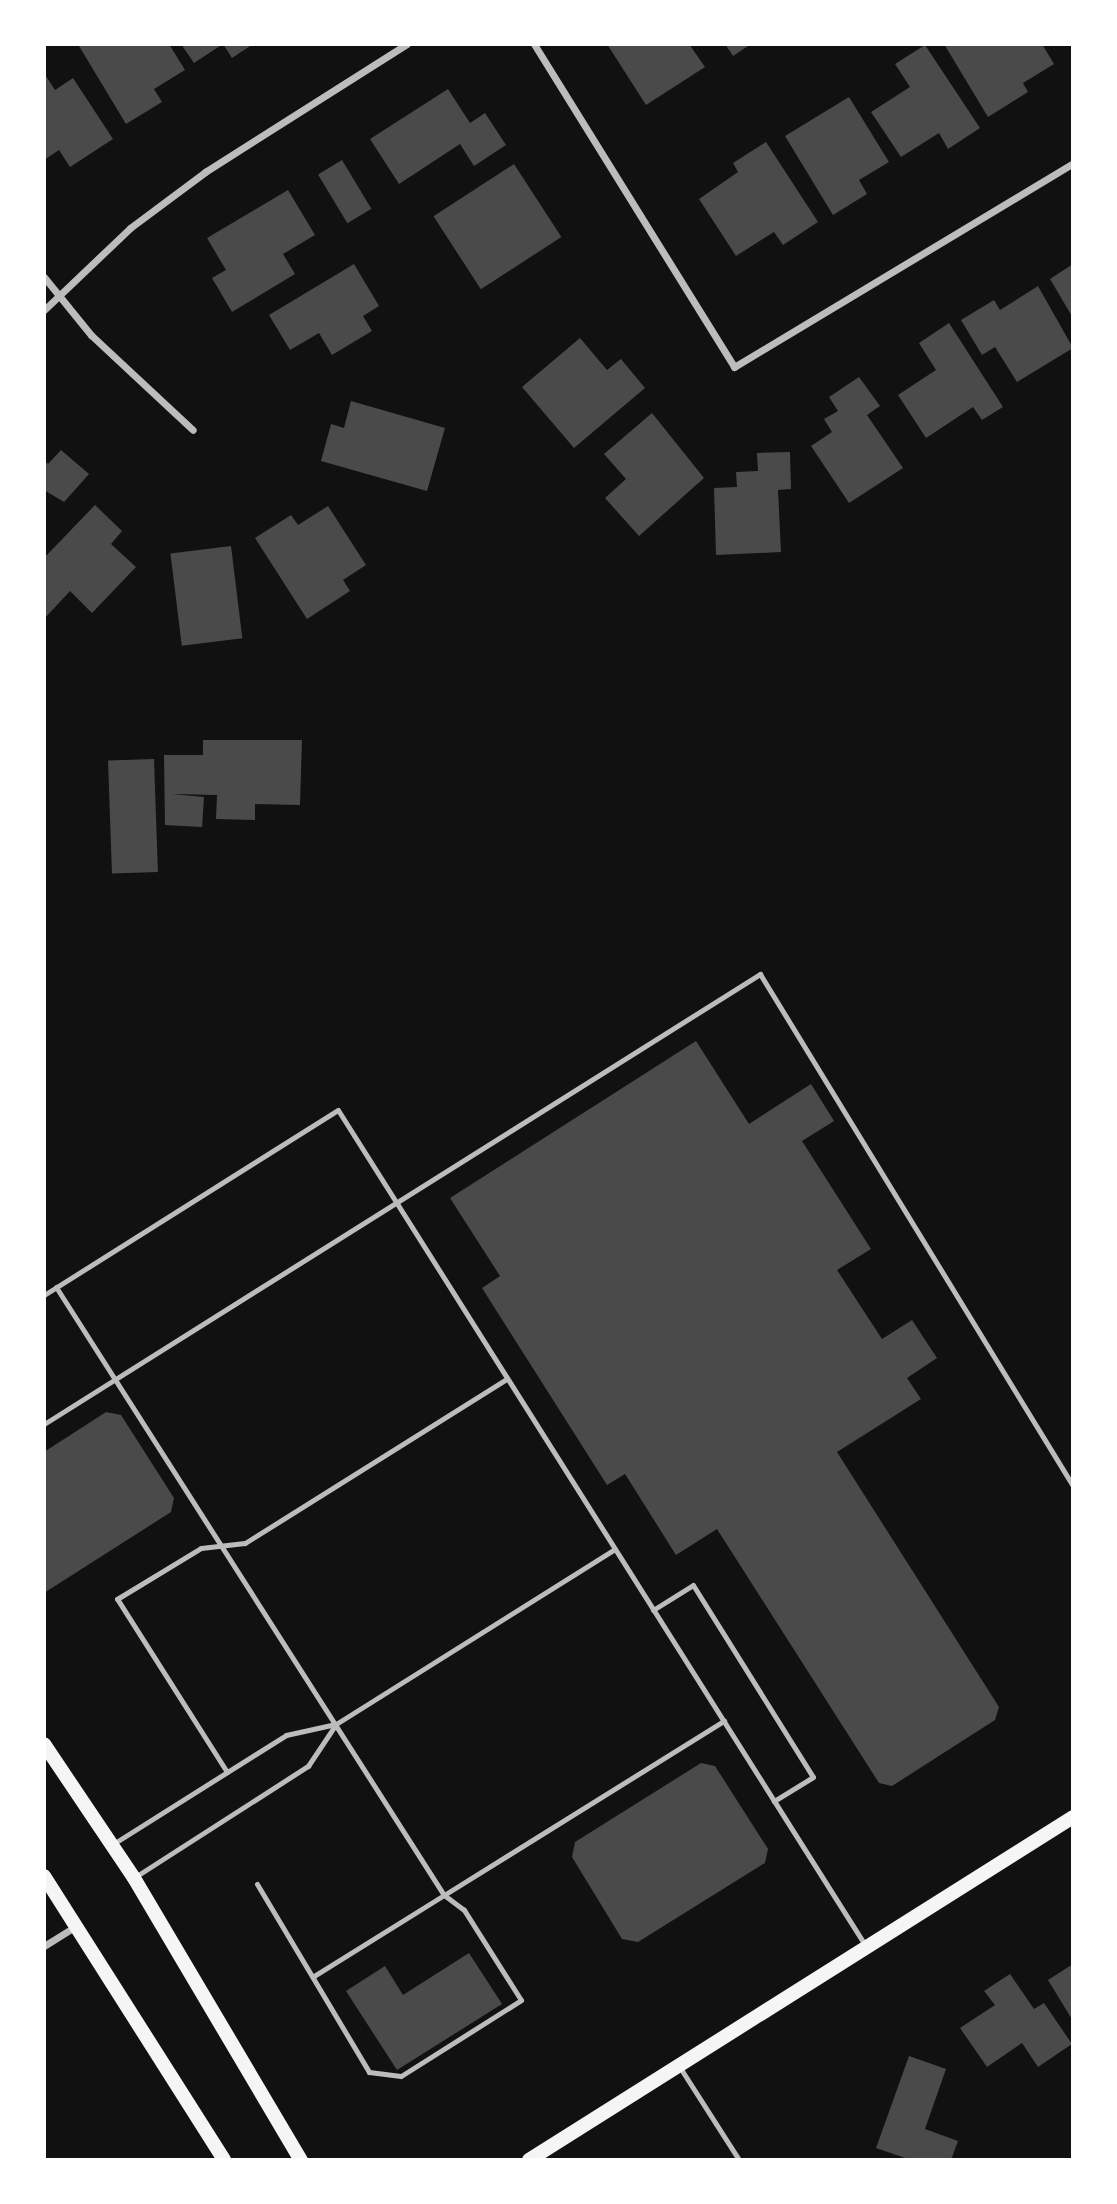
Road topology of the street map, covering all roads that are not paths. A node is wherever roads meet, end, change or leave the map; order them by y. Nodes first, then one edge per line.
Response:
1 (407, 44) edge
2 (534, 44) edge
3 (1073, 163) edge
4 (44, 277) edge
5 (58, 296) junction
6 (44, 310) edge
7 (193, 430) dead end
8 (397, 1205) junction
9 (56, 1287) junction
10 (44, 1295) edge
11 (506, 1379) junction
12 (116, 1380) junction
13 (44, 1424) edge
14 (1073, 1486) edge
15 (222, 1545) junction
16 (615, 1549) junction
17 (653, 1610) junction
18 (724, 1721) junction
19 (336, 1724) junction
20 (44, 1744) edge
21 (228, 1772) junction
22 (774, 1801) junction
23 (1073, 1817) edge
24 (112, 1845) junction
25 (44, 1876) edge
26 (134, 1878) junction
27 (257, 1885) dead end
28 (444, 1895) junction
29 (76, 1926) junction
30 (44, 1946) edge
31 (867, 1947) junction
32 (314, 1976) junction
33 (679, 2066) junction
34 (224, 2160) edge
35 (302, 2160) edge
36 (529, 2160) edge
37 (739, 2160) edge

1 - 5 street
2 - 3 street
4 - 5 street
5 - 6 street
5 - 7 street
8 - 9 lane
8 - 11 lane
8 - 12 lane
8 - 14 lane
9 - 10 lane
9 - 12 lane
11 - 15 lane
11 - 16 lane
12 - 13 lane
12 - 15 lane
15 - 19 lane
15 - 21 lane
16 - 17 lane
16 - 19 lane
17 - 18 lane
17 - 22 lane
18 - 22 lane
18 - 28 lane
19 - 21 lane
19 - 26 lane
19 - 28 lane
20 - 24 main road
21 - 24 lane
22 - 31 lane
23 - 31 main road
24 - 26 main road
25 - 29 main road
26 - 35 main road
27 - 32 lane
28 - 32 lane
28 - 32 lane
29 - 30 street
29 - 34 main road
31 - 33 main road
33 - 36 main road
33 - 37 lane

